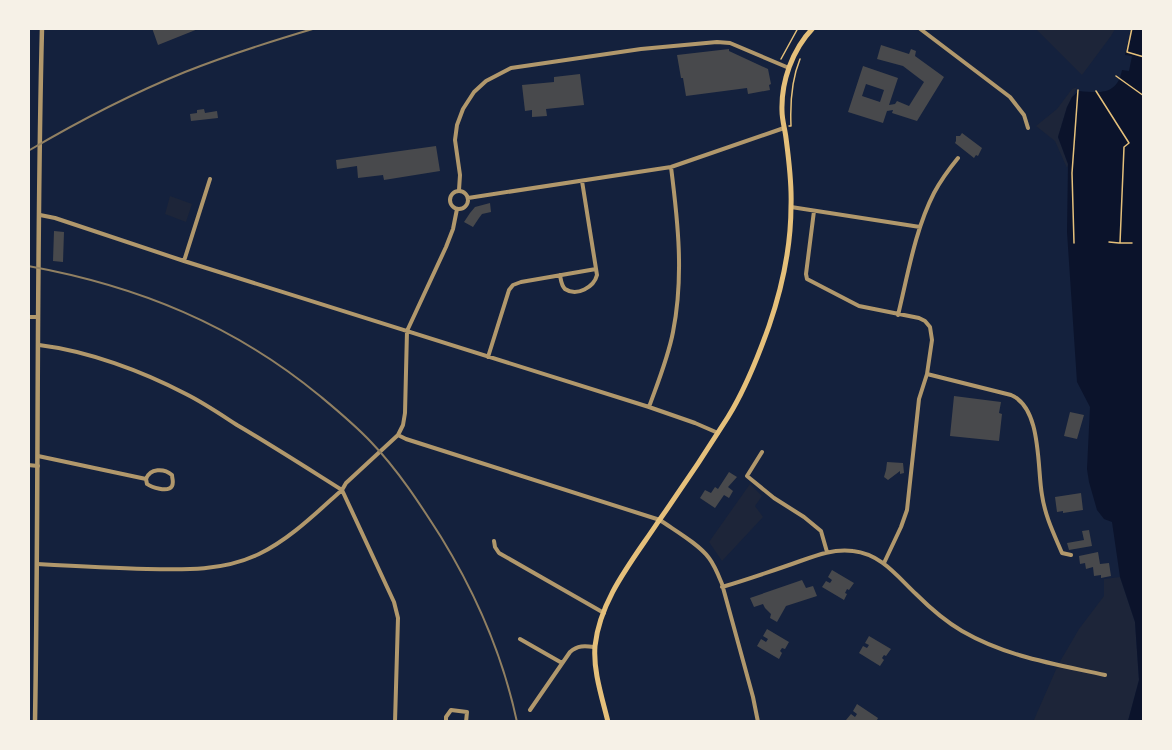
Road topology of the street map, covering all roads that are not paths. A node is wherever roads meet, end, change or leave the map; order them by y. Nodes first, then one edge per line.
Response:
1 (42, 28) edge
2 (813, 28) edge
3 (919, 28) edge
4 (789, 68) junction
5 (788, 127) junction
6 (1028, 128) dead end
7 (958, 158) dead end
8 (671, 167) junction
9 (210, 179) dead end
10 (582, 181) junction
11 (459, 190) junction
12 (468, 198) junction
13 (791, 207) junction
14 (457, 209) junction
15 (814, 211) junction
16 (40, 215) junction
17 (920, 227) junction
18 (184, 261) junction
19 (597, 269) junction
20 (560, 275) junction
21 (898, 315) junction
22 (28, 317) edge
23 (39, 318) junction
24 (407, 331) junction
25 (39, 345) junction
26 (488, 357) junction
27 (927, 375) junction
28 (649, 407) junction
29 (718, 433) junction
30 (398, 435) junction
31 (762, 452) dead end
32 (38, 456) junction
33 (28, 465) edge
34 (38, 466) junction
35 (146, 479) junction
36 (342, 490) junction
37 (660, 520) junction
38 (495, 541) dead end
39 (827, 552) junction
40 (1071, 555) dead end
41 (884, 563) junction
42 (37, 564) junction
43 (722, 587) junction
44 (604, 613) junction
45 (520, 639) dead end
46 (595, 647) junction
47 (562, 663) junction
48 (1105, 675) dead end
49 (530, 710) dead end
50 (35, 722) edge
51 (395, 722) edge
52 (446, 722) edge
53 (466, 722) edge
54 (608, 722) edge
55 (758, 722) edge

1 - 16 street
2 - 4 main road
3 - 6 street
4 - 5 main road
4 - 11 street
5 - 8 street
5 - 13 main road
7 - 17 street
8 - 10 street
8 - 28 street
9 - 18 street
10 - 12 street
10 - 19 street
11 - 12 street
11 - 14 street
12 - 14 street
13 - 15 street
13 - 29 main road
14 - 24 street
15 - 17 street
15 - 21 street
16 - 18 street
16 - 23 street
17 - 21 street
18 - 24 street
19 - 20 street
19 - 20 street
20 - 26 street
21 - 27 street
22 - 23 street
23 - 25 street
24 - 26 street
24 - 30 street
25 - 32 street
25 - 36 street
26 - 28 street
27 - 40 street
27 - 41 street
28 - 29 street
29 - 37 main road
30 - 36 street
30 - 37 street
31 - 39 street
32 - 34 street
32 - 35 street
33 - 34 street
34 - 42 street
35 - 35 street
36 - 42 street
36 - 51 street
37 - 43 street
37 - 44 main road
38 - 44 street
39 - 41 street
39 - 43 street
41 - 48 street
42 - 50 street
43 - 55 street
44 - 46 main road
45 - 47 street
46 - 47 street
46 - 54 main road
47 - 49 street
52 - 53 street

